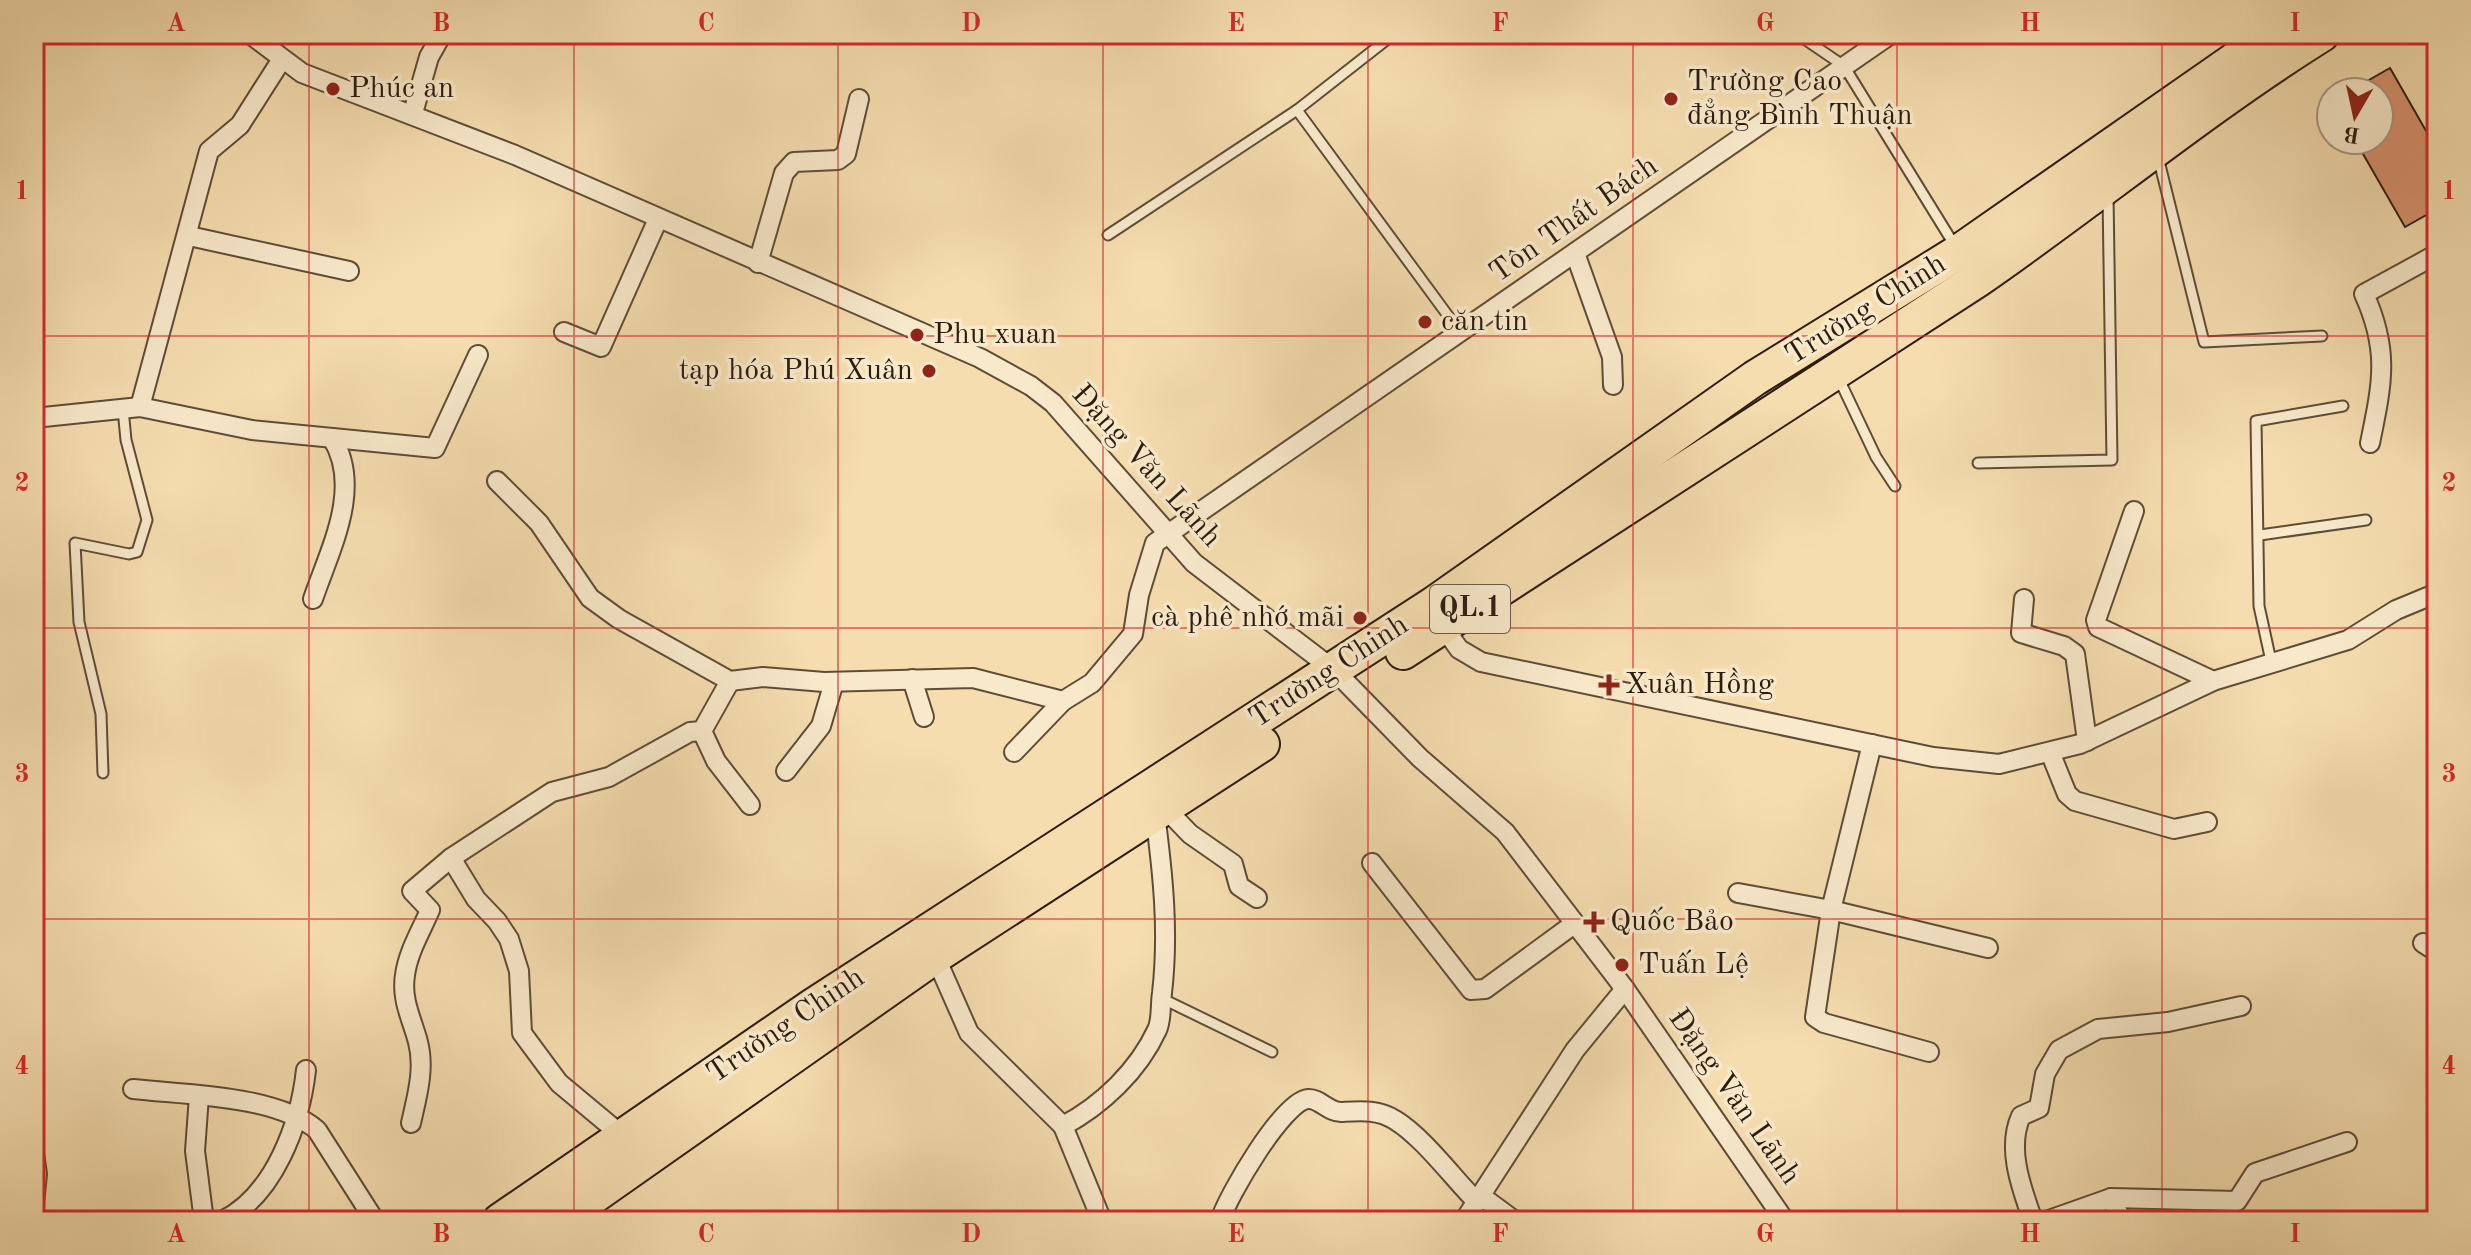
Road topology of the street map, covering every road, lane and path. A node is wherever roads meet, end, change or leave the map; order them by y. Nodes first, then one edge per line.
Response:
1 (250, 34) edge
2 (442, 34) edge
3 (1394, 34) edge
4 (1797, 34) edge
5 (1891, 34) edge
6 (2272, 34) edge
7 (2322, 34) edge
8 (282, 59) junction
9 (1844, 66) junction
10 (859, 99) dead end
11 (1297, 110) junction
12 (413, 113) junction
13 (2156, 150) junction
14 (2107, 187) junction
15 (658, 219) junction
16 (1108, 235) dead end
17 (189, 236) junction
18 (1959, 252) junction
19 (1575, 253) junction
20 (2437, 254) edge
21 (758, 263) junction
22 (349, 271) dead end
23 (564, 332) dead end
24 (1460, 332) junction
25 (2322, 336) dead end
26 (478, 355) dead end
27 (1836, 373) junction
28 (1613, 385) dead end
29 (2343, 406) dead end
30 (132, 408) junction
31 (34, 418) edge
32 (332, 438) junction
33 (2370, 443) dead end
34 (1978, 463) dead end
35 (497, 481) dead end
36 (1895, 486) dead end
37 (2134, 511) dead end
38 (2366, 520) dead end
39 (1169, 533) junction
40 (2260, 535) junction
41 (2437, 593) edge
42 (313, 599) dead end
43 (2024, 599) dead end
44 (1438, 616) junction
45 (2098, 627) junction
46 (2075, 654) junction
47 (2271, 661) junction
48 (912, 679) junction
49 (1340, 679) junction
50 (730, 681) junction
51 (2213, 681) junction
52 (834, 682) junction
53 (1063, 701) junction
54 (924, 717) dead end
55 (702, 731) junction
56 (2087, 741) junction
57 (1872, 744) junction
58 (1014, 752) dead end
59 (2050, 752) junction
60 (786, 771) dead end
61 (103, 773) dead end
62 (750, 805) dead end
63 (1160, 811) junction
64 (2207, 822) dead end
65 (451, 858) junction
66 (1372, 863) dead end
67 (1738, 893) dead end
68 (1257, 898) dead end
69 (1831, 910) junction
70 (1574, 924) junction
71 (1988, 948) dead end
72 (935, 956) junction
73 (1625, 989) junction
74 (1161, 998) junction
75 (2241, 1006) dead end
76 (1272, 1052) dead end
77 (1929, 1052) dead end
78 (306, 1070) dead end
79 (133, 1089) dead end
80 (199, 1096) junction
81 (294, 1116) junction
82 (411, 1123) dead end
83 (1063, 1126) junction
84 (2347, 1142) dead end
85 (34, 1153) edge
86 (614, 1157) junction
87 (2111, 1198) junction
88 (1479, 1199) junction
89 (568, 1201) edge
90 (34, 1203) edge
91 (204, 1221) edge
92 (222, 1221) edge
93 (375, 1221) edge
94 (500, 1221) edge
95 (1102, 1221) edge
96 (1220, 1221) edge
97 (1464, 1221) edge
98 (1515, 1221) edge
99 (1785, 1221) edge
100 (2033, 1221) edge
101 (2046, 1221) edge
102 (2122, 1221) edge

1 - 8 street, Đặng Văn Lãnh
2 - 12 street
3 - 11 lane
4 - 9 lane
5 - 9 street, Tôn Thất Bách
6 - 18 highway, Trường Chinh / QL.1
7 - 13 highway, Trường Chinh / QL.1
8 - 12 street, Đặng Văn Lãnh
8 - 17 street
9 - 18 lane
9 - 19 street, Tôn Thất Bách
10 - 21 street
11 - 16 lane
11 - 24 lane
12 - 15 street, Đặng Văn Lãnh
13 - 14 highway, Trường Chinh / QL.1
13 - 25 lane
14 - 27 highway, Trường Chinh / QL.1
14 - 34 lane
15 - 21 street, Đặng Văn Lãnh
15 - 23 street
17 - 22 street
17 - 30 street
18 - 44 highway, Trường Chinh / QL.1
19 - 24 street, Tôn Thất Bách
19 - 28 street
20 - 33 street
21 - 39 street, Đặng Văn Lãnh
24 - 39 street, Tôn Thất Bách
26 - 32 street
27 - 36 lane
27 - 44 highway, Trường Chinh / QL.1
29 - 40 lane
30 - 31 street
30 - 32 street
30 - 61 lane
32 - 42 street
35 - 50 street
37 - 45 street
38 - 40 lane
39 - 49 street, Đặng Văn Lãnh
39 - 53 street
40 - 47 lane
41 - 47 street
43 - 46 street
44 - 49 highway, Trường Chinh / QL.1
44 - 57 street
45 - 46 street
45 - 51 street
46 - 56 street
47 - 51 street
48 - 52 street
48 - 53 street
48 - 54 street
49 - 63 highway, Trường Chinh / QL.1
49 - 70 street, Đặng Văn Lãnh
49 - 86 highway, Trường Chinh / QL.1
50 - 52 street
50 - 55 street
51 - 56 street
52 - 60 street
53 - 58 street
55 - 62 street
55 - 65 street
56 - 59 street
57 - 59 street
57 - 69 street
59 - 64 street
63 - 68 street
63 - 72 highway, Trường Chinh / QL.1
63 - 74 street
65 - 82 street
65 - 86 street
66 - 70 street
67 - 69 street
69 - 71 street
69 - 77 street
70 - 73 street, Đặng Văn Lãnh
72 - 83 street
72 - 86 highway, Trường Chinh / QL.1
73 - 88 street
73 - 99 street, Đặng Văn Lãnh
74 - 76 lane
74 - 83 street
75 - 100 street
78 - 81 street
79 - 80 street
80 - 81 street
80 - 91 street
81 - 92 street
81 - 93 street
83 - 95 street
84 - 87 street
85 - 90 street
86 - 89 highway, Trường Chinh / QL.1
87 - 101 street
87 - 102 street
88 - 96 street
88 - 97 street
88 - 98 street
89 - 94 highway, Trường Chinh / QL.1

